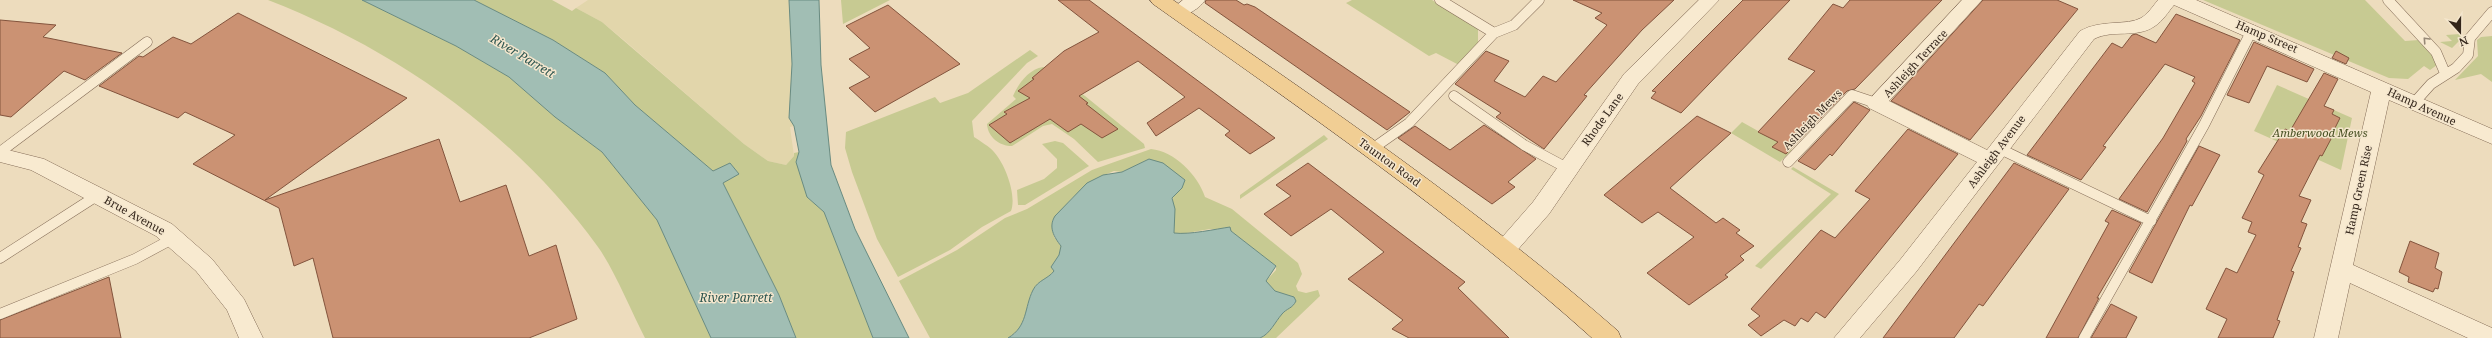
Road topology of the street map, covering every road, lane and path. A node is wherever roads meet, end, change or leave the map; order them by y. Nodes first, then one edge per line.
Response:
1 (1196, 0) edge
2 (1440, 0) edge
3 (1539, 0) edge
4 (1710, 0) edge
5 (1973, 0) edge
6 (2168, 0) edge
7 (2180, 0) edge
8 (2388, 0) edge
9 (1168, 6) edge
10 (2492, 12) edge
11 (2252, 30) junction
12 (1494, 33) junction
13 (147, 42) dead end
14 (2445, 73) junction
15 (2353, 74) joint
16 (2382, 88) junction
17 (1454, 96) dead end
18 (1876, 103) junction
19 (2414, 103) junction
20 (2492, 136) edge
21 (1372, 149) junction
22 (0, 154) edge
23 (1994, 154) junction
24 (1788, 162) dead end
25 (1567, 168) junction
26 (98, 195) junction
27 (2151, 221) junction
28 (174, 238) junction
29 (1506, 248) junction
30 (0, 258) edge
31 (2342, 270) junction
32 (0, 314) edge
33 (251, 338) edge
34 (1609, 338) edge
35 (1846, 338) edge
36 (2084, 338) edge
37 (2326, 338) edge
38 (2491, 338) edge

1 - 9 street
2 - 12 lane
3 - 12 lane
4 - 25 street, Rhode Lane
5 - 18 street, Ashleigh Terrace
6 - 23 street, Ashleigh Avenue
7 - 11 street, Hamp Street
14 -> 8 lane
9 - 21 main road, Taunton Road
10 - 14 lane
11 - 15 street, Hamp Street
11 - 27 lane
12 - 21 lane
13 - 22 lane
14 - 19 lane
15 - 16 street, Hamp Avenue
16 - 19 street, Hamp Avenue
16 - 31 street, Hamp Green Rise
17 - 25 lane
18 - 23 street, Ashleigh Terrace
18 - 24 lane, Ashleigh Mews
19 - 20 street, Hamp Avenue
21 - 29 main road, Taunton Road
22 - 26 street, Brue Avenue
23 - 27 lane
23 - 35 street, Ashleigh Avenue
25 - 29 street, Rhode Lane
26 - 28 street, Brue Avenue
26 - 30 lane
27 - 36 lane
28 - 32 lane
28 - 33 street, Brue Avenue
29 - 34 main road, Taunton Road
31 - 37 street, Hamp Green Rise
31 - 38 street

